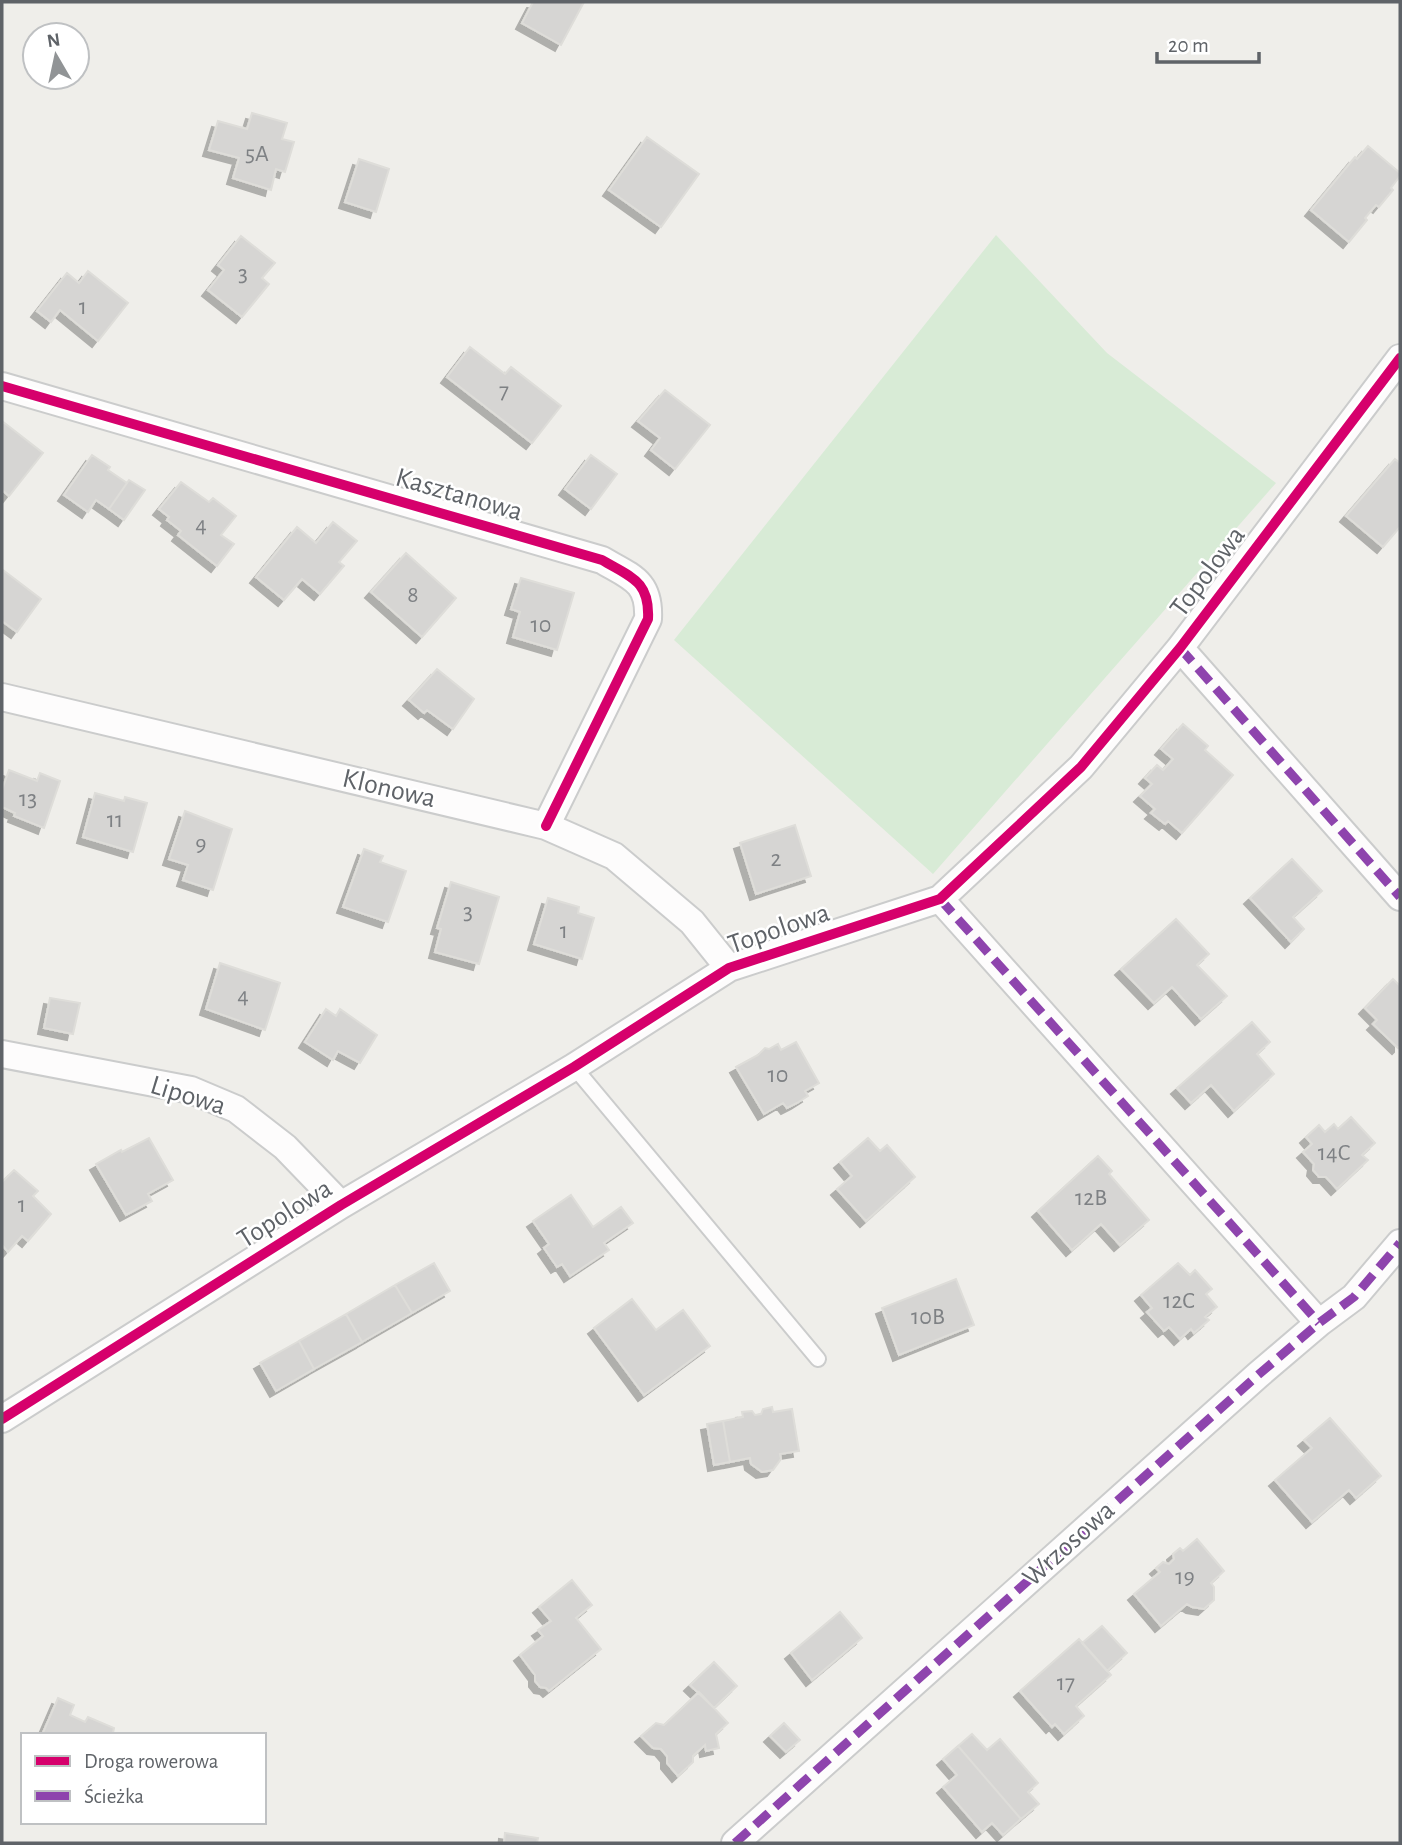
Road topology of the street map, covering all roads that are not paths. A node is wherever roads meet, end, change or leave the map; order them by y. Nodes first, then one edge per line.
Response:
1 (1400, 358) edge
2 (2, 386) edge
3 (1180, 648) junction
4 (2, 697) edge
5 (546, 826) junction
6 (1400, 897) edge
7 (940, 899) junction
8 (729, 968) junction
9 (2, 1054) edge
10 (574, 1067) junction
11 (341, 1205) junction
12 (1400, 1243) edge
13 (1319, 1323) junction
14 (818, 1359) dead end
15 (2, 1419) edge
16 (735, 1843) edge

1 - 3 street, Topolowa
2 - 5 street, Kasztanowa
3 - 6 street
3 - 7 street, Topolowa
4 - 5 street, Klonowa
5 - 8 street, Klonowa
7 - 8 street, Topolowa
7 - 13 street
8 - 10 street, Topolowa
9 - 11 street, Lipowa
10 - 11 street, Topolowa
10 - 14 lane
11 - 15 street, Topolowa
12 - 13 street, Wrzosowa
13 - 16 street, Wrzosowa

